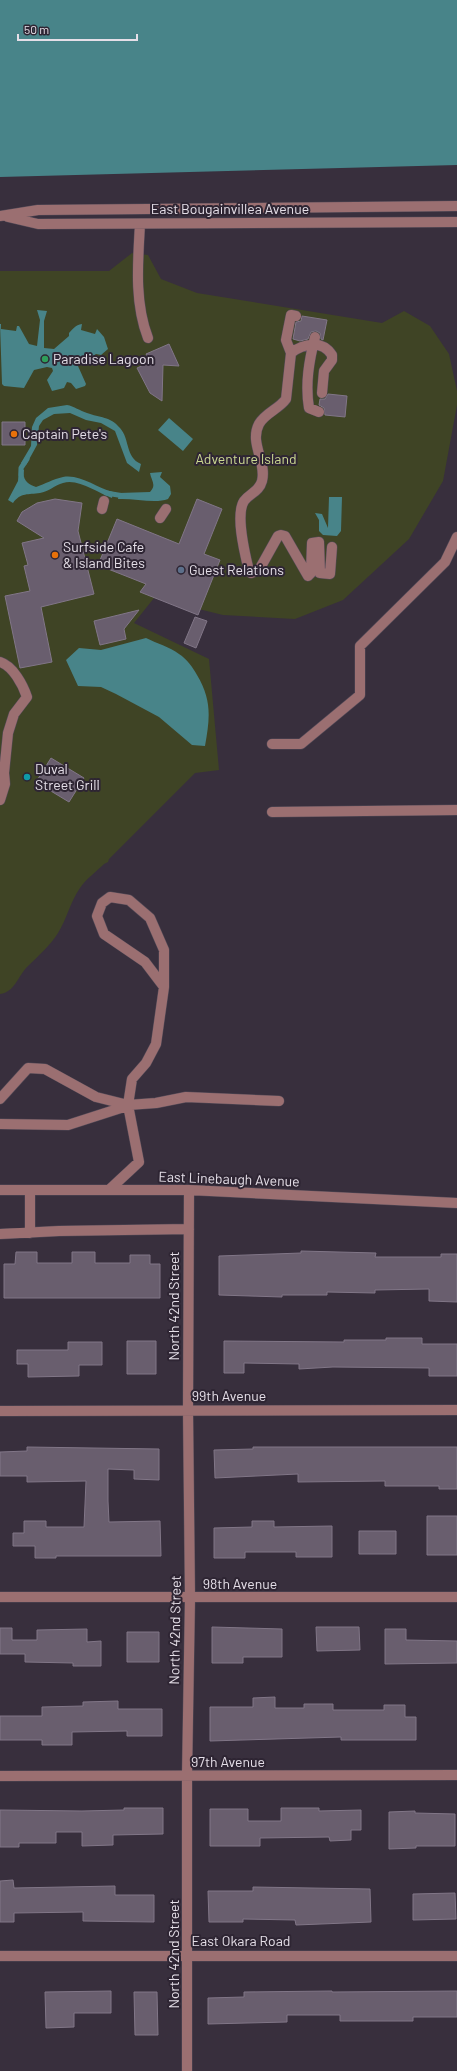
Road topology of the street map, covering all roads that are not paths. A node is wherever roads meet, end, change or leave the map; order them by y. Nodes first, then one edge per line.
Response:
1 (457, 206) edge
2 (2, 216) edge
3 (457, 222) edge
4 (140, 224) junction
5 (296, 316) dead end
6 (148, 338) dead end
7 (315, 341) junction
8 (291, 353) junction
9 (322, 393) dead end
10 (318, 412) dead end
11 (457, 536) edge
12 (332, 547) dead end
13 (0, 662) edge
14 (272, 744) dead end
15 (0, 800) edge
16 (457, 810) edge
17 (272, 812) dead end
18 (164, 987) junction
19 (0, 1099) edge
20 (279, 1101) dead end
21 (128, 1105) junction
22 (0, 1124) edge
23 (0, 1190) edge
24 (30, 1190) junction
25 (110, 1190) junction
26 (189, 1190) junction
27 (457, 1204) edge
28 (188, 1229) junction
29 (30, 1233) junction
30 (0, 1234) edge
31 (188, 1410) junction
32 (457, 1410) edge
33 (0, 1411) edge
34 (0, 1597) edge
35 (457, 1597) edge
36 (190, 1598) junction
37 (457, 1775) edge
38 (0, 1776) edge
39 (187, 1776) junction
40 (188, 1955) junction
41 (0, 1956) edge
42 (457, 1956) edge
43 (187, 2071) edge

1 - 2 street, East Bougainvillea Avenue
2 - 4 street, East Bougainvillea Avenue
3 - 4 street, East Bougainvillea Avenue
4 - 6 street
5 - 8 street
7 - 8 street
7 - 9 street
7 - 10 street
8 - 12 street
11 - 14 street
13 - 15 street
16 - 17 street
18 - 18 street
18 - 21 street
19 - 21 street
20 - 21 street
21 - 22 street
21 - 25 street
23 - 24 street, East Linebaugh Avenue
24 - 25 street, East Linebaugh Avenue
24 - 29 street
25 - 26 street, East Linebaugh Avenue
26 - 27 street, East Linebaugh Avenue
26 - 28 street, North 42nd Street
28 - 29 street
28 - 31 street, North 42nd Street
29 - 30 street
31 - 32 street, 99th Avenue
31 - 33 street, 99th Avenue
31 - 36 street, North 42nd Street
34 - 36 street, 98th Avenue
35 - 36 street, 98th Avenue
36 - 39 street, North 42nd Street
37 - 39 street, 97th Avenue
38 - 39 street, 97th Avenue
39 - 40 street, North 42nd Street
40 - 41 street, East Okara Road
40 - 42 street, East Okara Road
40 - 43 street, North 42nd Street

